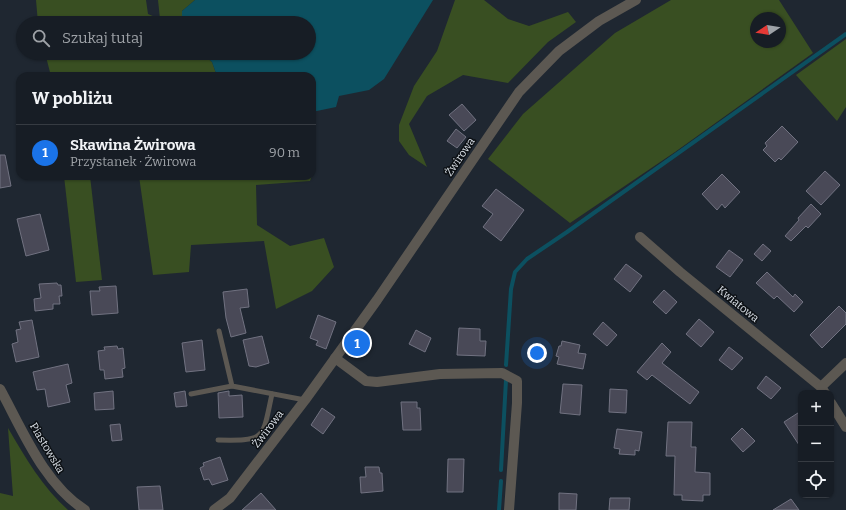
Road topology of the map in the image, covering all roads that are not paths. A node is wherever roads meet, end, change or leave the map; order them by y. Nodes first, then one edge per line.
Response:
1 (636, 0) edge
2 (640, 237) dead end
3 (220, 331) dead end
4 (335, 358) junction
5 (846, 363) edge
6 (232, 386) junction
7 (0, 390) edge
8 (823, 390) edge
9 (191, 394) dead end
10 (272, 394) junction
11 (305, 400) junction
12 (834, 408) edge
13 (846, 427) edge
14 (218, 440) dead end
15 (85, 510) edge
16 (214, 510) edge
17 (508, 510) edge

1 - 4 street, Żwirowa
2 - 8 street, Kwiatowa
3 - 6 lane
4 - 11 street, Żwirowa
4 - 17 street
5 - 8 street, Kwiatowa
6 - 9 lane
6 - 10 lane
7 - 15 street, Piastowska
10 - 11 lane
10 - 14 lane
11 - 16 street, Żwirowa
12 - 13 street

